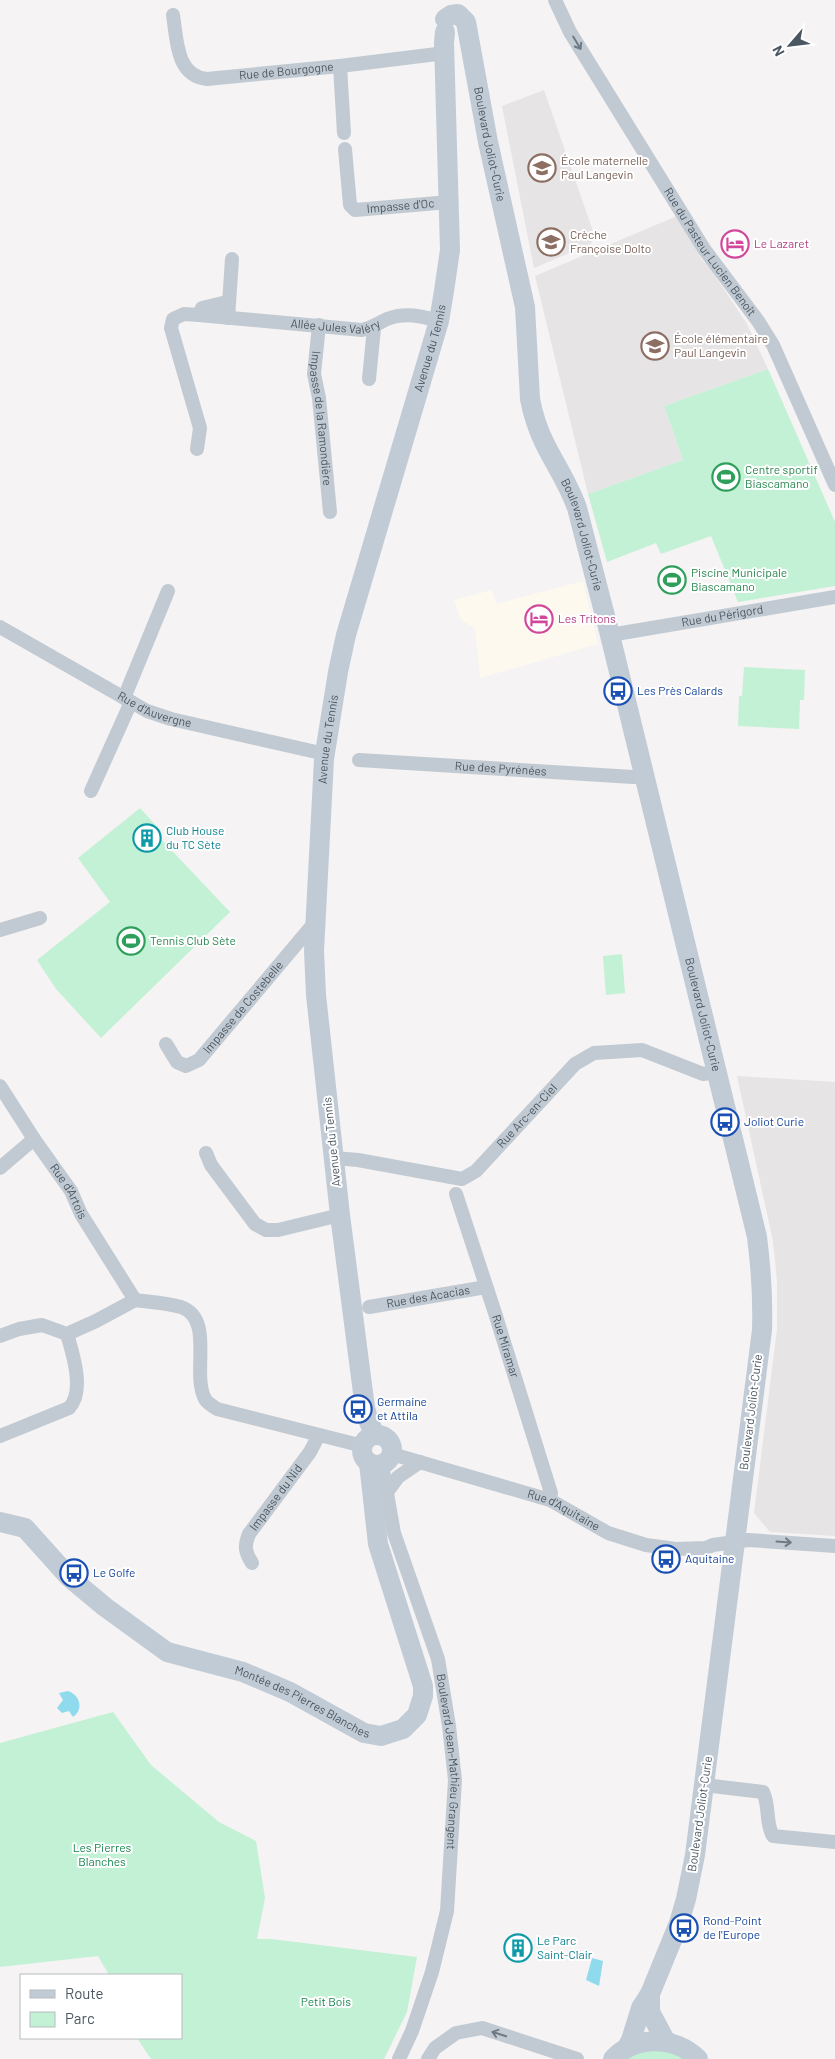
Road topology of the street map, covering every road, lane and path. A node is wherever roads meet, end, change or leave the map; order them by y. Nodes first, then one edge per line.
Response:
1 (555, 0) edge
2 (173, 15) dead end
3 (455, 27) edge
4 (340, 66) junction
5 (344, 133) dead end
6 (345, 149) dead end
7 (449, 202) junction
8 (232, 259) dead end
9 (227, 302) junction
10 (199, 315) junction
11 (228, 318) junction
12 (439, 321) junction
13 (320, 325) junction
14 (374, 328) junction
15 (369, 379) dead end
16 (197, 449) dead end
17 (835, 485) edge
18 (330, 512) dead end
19 (168, 591) dead end
20 (835, 597) edge
21 (0, 627) edge
22 (610, 635) junction
23 (127, 700) junction
24 (325, 754) junction
25 (359, 760) dead end
26 (644, 774) junction
27 (92, 791) dead end
28 (40, 918) dead end
29 (316, 921) junction
30 (0, 930) edge
31 (166, 1044) dead end
32 (718, 1072) junction
33 (0, 1086) edge
34 (34, 1139) junction
35 (206, 1153) dead end
36 (334, 1158) junction
37 (0, 1168) edge
38 (456, 1194) dead end
39 (340, 1215) junction
40 (486, 1287) junction
41 (135, 1300) junction
42 (369, 1307) dead end
43 (67, 1334) junction
44 (0, 1336) edge
45 (319, 1435) junction
46 (0, 1436) edge
47 (376, 1453) junction
48 (420, 1462) junction
49 (387, 1492) junction
50 (550, 1500) junction
51 (0, 1522) edge
52 (735, 1541) junction
53 (835, 1546) edge
54 (252, 1563) dead end
55 (704, 1785) junction
56 (835, 1842) edge
57 (650, 1994) junction
58 (666, 2042) junction
59 (620, 2054) edge
60 (399, 2059) edge
61 (428, 2059) edge
62 (577, 2059) edge
63 (698, 2059) edge

1 -> 17 street, Rue du Pasteur Lucien Benoît
2 - 4 street, Rue de Bourgogne
3 - 4 street, Rue de Bourgogne
3 - 7 main road, Avenue du Tennis
3 - 22 main road, Boulevard Joliot-Curie
4 - 5 street
6 - 7 street, Impasse d'Oc
7 - 12 main road, Avenue du Tennis
8 - 9 street
9 - 10 street, Allée Jules Valéry
9 - 11 street
10 - 11 street, Allée Jules Valéry
10 - 16 street, Allée Jules Valéry
11 - 13 street, Allée Jules Valéry
12 - 14 street, Allée Jules Valéry
12 - 24 main road, Avenue du Tennis
13 - 14 street, Allée Jules Valéry
13 - 18 street, Impasse de la Ramondière
14 - 15 street
19 - 23 street
20 - 22 street, Rue du Périgord
21 - 23 street, Rue d'Auvergne
22 - 26 main road, Boulevard Joliot-Curie
23 - 24 street, Rue d'Auvergne
23 - 27 street
24 - 29 main road, Avenue du Tennis
25 - 26 street, Rue des Pyrénées
26 - 32 main road, Boulevard Joliot-Curie
28 - 30 street
29 - 31 street, Impasse de Costebelle
29 - 36 main road, Avenue du Tennis
32 - 36 street, Rue Arc-en-Ciel
32 - 52 main road, Boulevard Joliot-Curie
33 - 34 street, Rue d'Artois
34 - 37 street
34 - 41 street, Rue d'Artois
35 - 39 street
36 - 39 main road, Avenue du Tennis
38 - 40 street, Rue Miramar
39 - 47 main road, Avenue du Tennis
40 - 42 street, Rue des Acacias
40 - 50 street, Rue Miramar
41 - 43 street
41 - 45 street, Rue d'Aquitaine
43 - 44 street
43 - 46 street
45 - 47 street, Rue d'Aquitaine
45 - 54 street, Impasse du Nid
47 - 48 street, Rue d'Aquitaine
47 - 49 street, Boulevard Jean-Mathieu Grangent
47 - 51 main road, Montée des Pierres Blanches
48 - 49 street
48 - 50 street, Rue d'Aquitaine
49 - 60 street, Boulevard Jean-Mathieu Grangent
50 - 52 street, Rue d'Aquitaine
52 -> 53 street, Rue d'Aquitaine
52 - 55 main road, Boulevard Joliot-Curie
55 - 56 street
55 - 57 main road, Boulevard Joliot-Curie
57 - 58 main road, Boulevard Joliot-Curie
57 - 59 main road, Boulevard Joliot-Curie
58 - 59 main road
58 - 63 main road
62 -> 61 street

